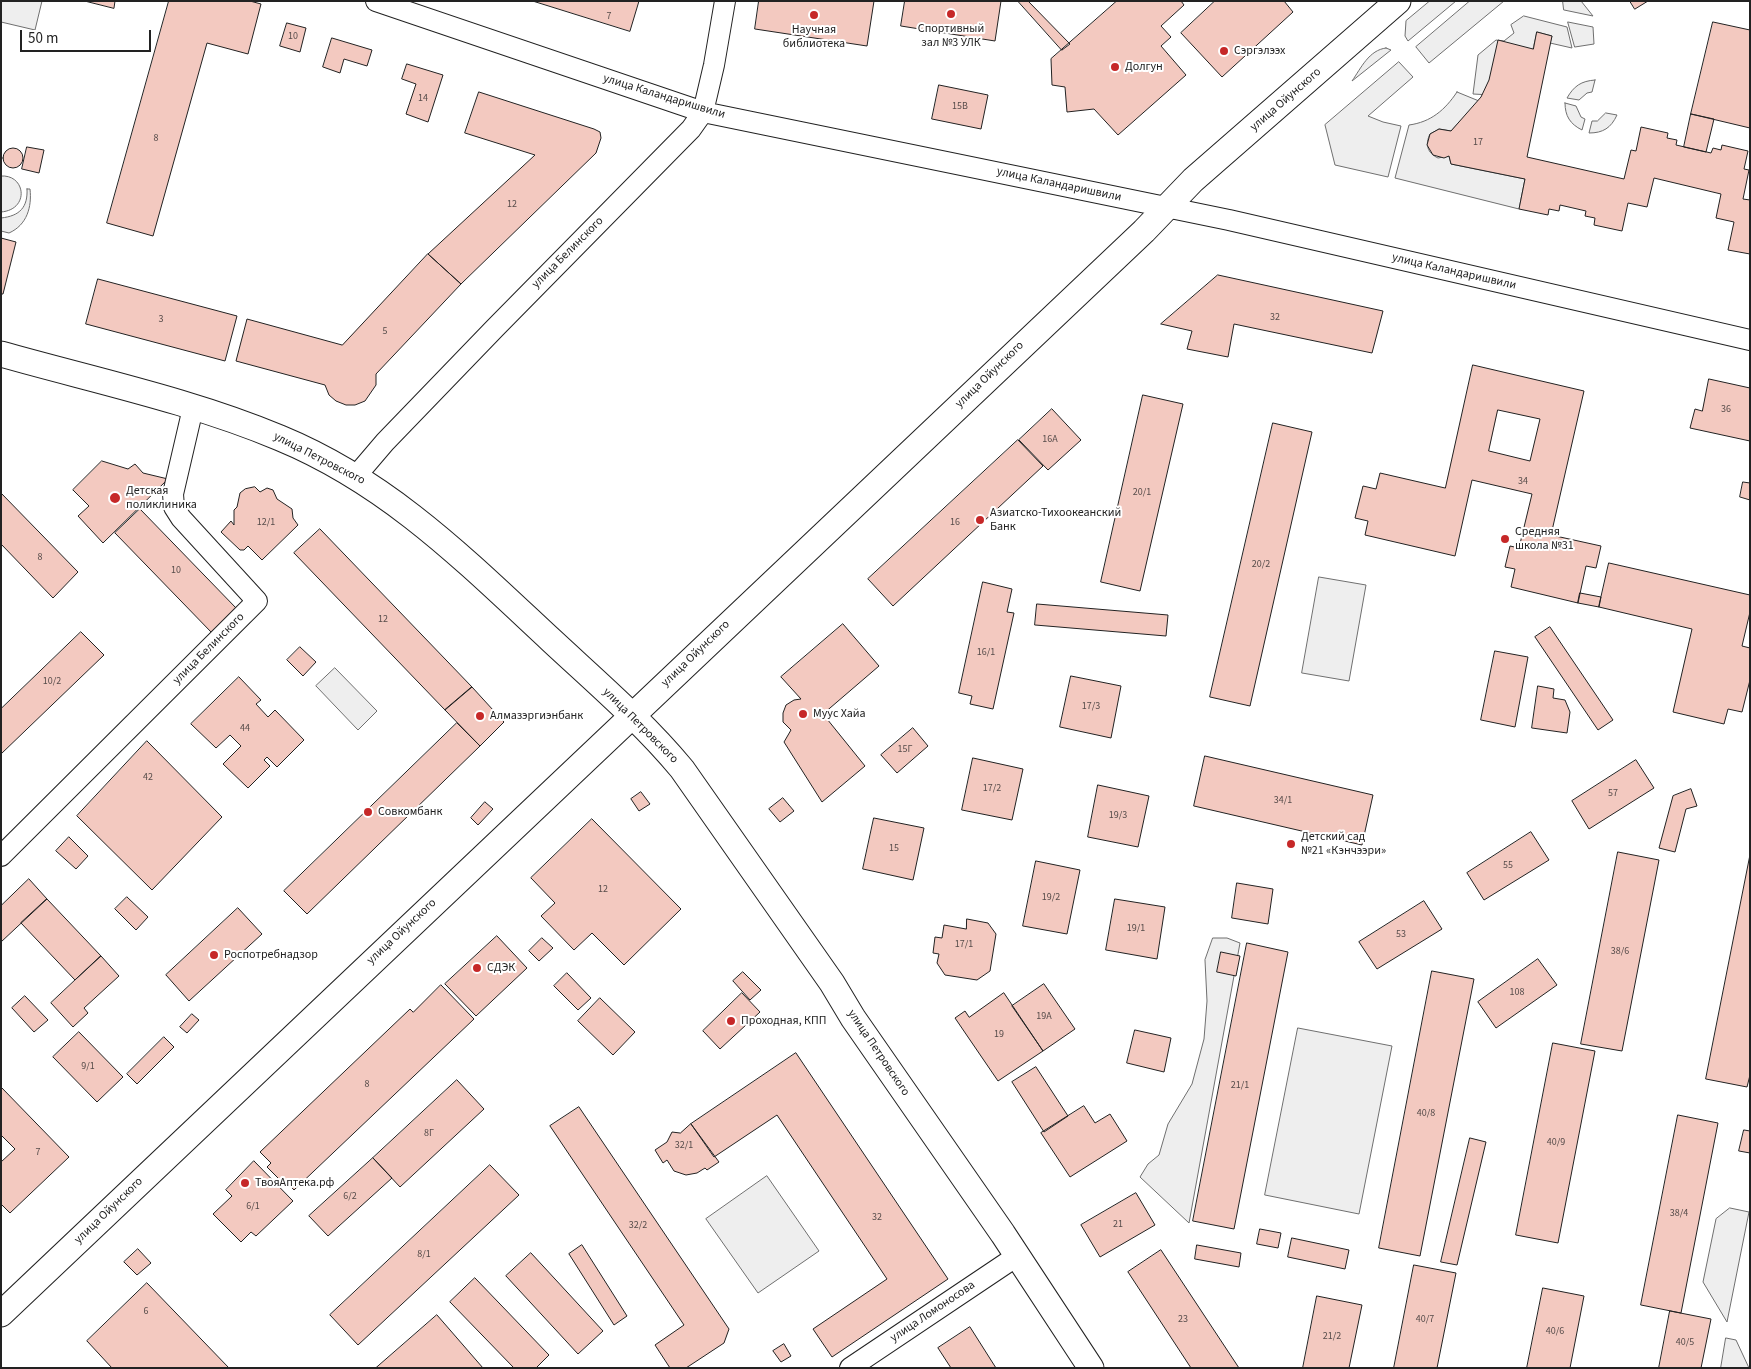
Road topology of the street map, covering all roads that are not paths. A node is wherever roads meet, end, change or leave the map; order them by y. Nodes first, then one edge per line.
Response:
1 (376, 1) edge
2 (725, 1) edge
3 (1398, 1) edge
4 (703, 112) junction
5 (1167, 206) junction
6 (1750, 340) edge
7 (1, 354) edge
8 (193, 408) junction
9 (356, 476) junction
10 (630, 716) junction
11 (1, 856) edge
12 (1017, 1256) junction
13 (1, 1314) edge
14 (850, 1368) edge
15 (1091, 1368) edge

1 - 4 street, улица Каландаришвили
2 - 4 street, улица Белинского
3 - 5 main road, улица Ойунского
4 - 5 street, улица Каландаришвили
4 - 9 street, улица Белинского
5 - 6 street, улица Каландаришвили
5 - 10 main road, улица Ойунского
7 - 8 main road, улица Петровского
8 - 9 main road, улица Петровского
8 - 11 street, улица Белинского
9 - 10 main road, улица Петровского
10 - 12 main road, улица Петровского
10 - 13 main road, улица Ойунского
12 - 14 street, улица Ломоносова
12 - 15 main road, улица Петровского

